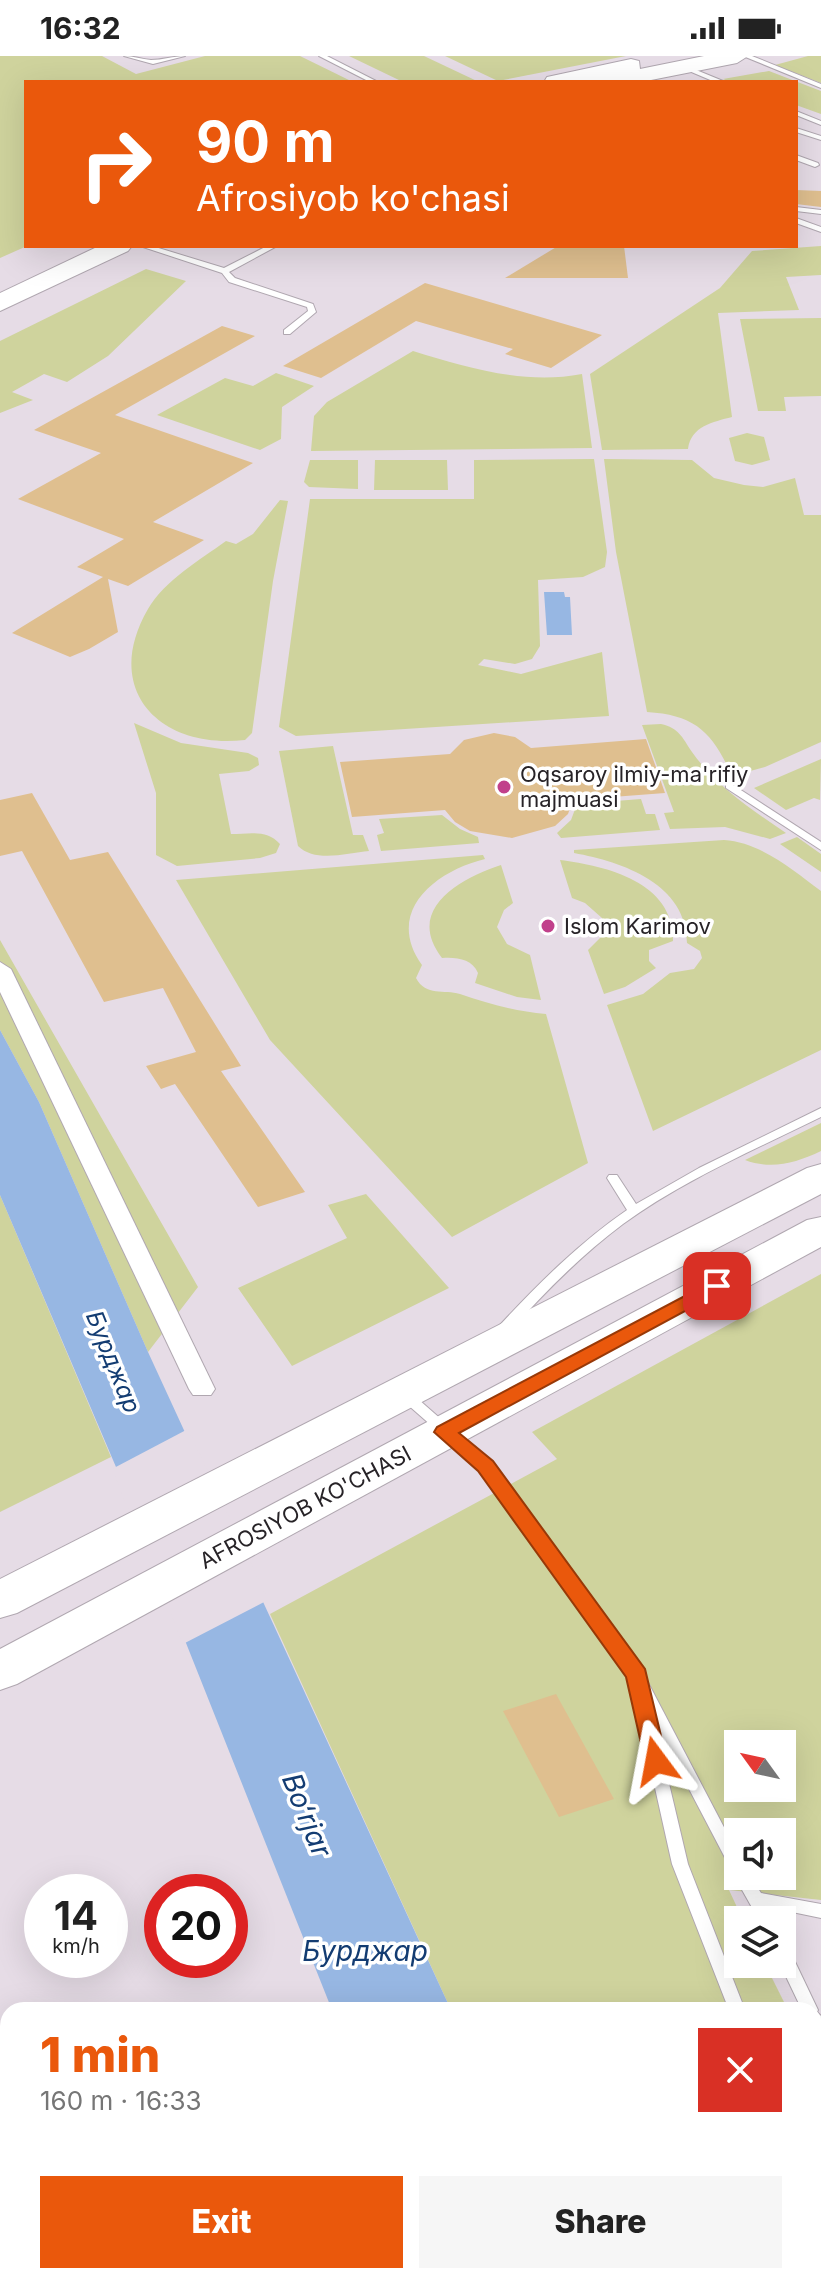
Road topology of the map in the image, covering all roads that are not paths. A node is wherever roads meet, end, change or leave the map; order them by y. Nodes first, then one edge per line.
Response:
1 (127, 56) edge
2 (182, 56) edge
3 (322, 56) edge
4 (737, 56) edge
5 (746, 56) edge
6 (683, 61) edge
7 (371, 80) edge
8 (567, 80) edge
9 (615, 80) edge
10 (717, 80) edge
11 (821, 86) edge
12 (798, 114) edge
13 (821, 123) edge
14 (798, 131) edge
15 (821, 138) edge
16 (798, 158) edge
17 (815, 165) dead end
18 (798, 209) edge
19 (821, 212) edge
20 (798, 221) edge
21 (821, 230) edge
22 (78, 248) edge
23 (115, 248) edge
24 (150, 248) edge
25 (269, 248) edge
26 (225, 271) junction
27 (0, 284) edge
28 (0, 303) edge
29 (287, 332) dead end
30 (730, 786) dead end
31 (821, 847) edge
32 (0, 969) edge
33 (821, 1112) edge
34 (821, 1177) edge
35 (613, 1178) dead end
36 (634, 1211) junction
37 (821, 1230) edge
38 (482, 1352) junction
39 (202, 1389) dead end
40 (402, 1393) junction
41 (444, 1432) junction
42 (16, 1592) edge
43 (0, 1671) edge
44 (637, 1675) junction
45 (724, 1842) edge
46 (751, 1890) edge
47 (756, 1898) junction
48 (760, 1906) edge
49 (821, 1911) edge
50 (795, 1978) edge
51 (734, 2002) edge
52 (806, 2002) edge

1 - 2 lane
3 - 7 lane
4 - 6 main road
5 - 11 lane
6 - 8 main road
6 - 9 main road
6 - 10 lane
12 - 13 lane
14 - 15 lane
16 - 17 lane
18 - 19 lane
20 - 21 lane
22 - 27 main road
23 - 28 main road
24 - 26 lane
25 - 26 lane
26 - 29 lane
30 - 31 lane
32 - 39 street
33 - 36 lane
34 - 38 main road
35 - 36 lane
36 - 38 lane
37 - 41 main road, AFROSIYOB KO'CHASI
38 - 40 main road
40 - 41 lane
40 - 42 main road
41 - 43 main road, AFROSIYOB KO'CHASI
41 - 44 lane
44 - 45 lane
44 - 51 lane
46 - 47 lane
47 - 48 lane
47 - 49 lane
50 - 52 lane

